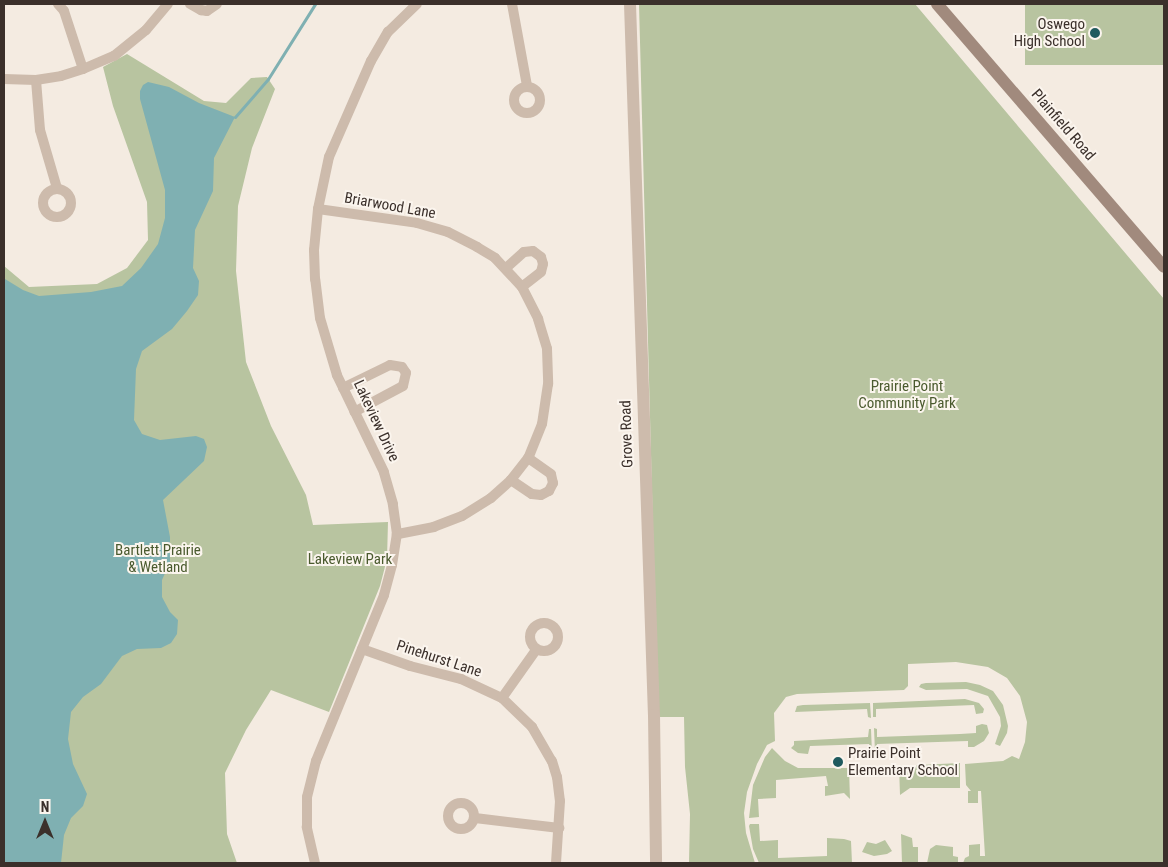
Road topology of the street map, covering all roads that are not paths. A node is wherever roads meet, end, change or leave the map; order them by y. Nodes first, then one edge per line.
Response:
1 (58, 4) edge
2 (168, 4) edge
3 (190, 4) edge
4 (217, 4) edge
5 (416, 4) edge
6 (512, 4) edge
7 (630, 4) edge
8 (937, 4) edge
9 (83, 70) junction
10 (4, 79) edge
11 (36, 80) junction
12 (526, 86) dead end
13 (57, 188) dead end
14 (318, 208) junction
15 (1164, 267) edge
16 (506, 268) junction
17 (522, 287) junction
18 (343, 388) junction
19 (354, 412) junction
20 (528, 458) junction
21 (511, 480) junction
22 (397, 534) junction
23 (362, 649) junction
24 (536, 650) dead end
25 (502, 698) junction
26 (475, 818) dead end
27 (559, 828) junction
28 (315, 863) edge
29 (556, 863) edge
30 (656, 863) edge

1 - 9 street
2 - 9 street
3 - 4 street
5 - 14 street, Lakeview Drive
6 - 12 street
7 - 30 street, Grove Road
8 - 15 main road, Plainfield Road
9 - 11 street
10 - 11 street
11 - 13 street
14 - 16 street, Briarwood Lane
14 - 18 street, Lakeview Drive
16 - 17 street, Briarwood Lane
16 - 17 street
17 - 20 street, Briarwood Lane
18 - 19 street, Lakeview Drive
18 - 19 street
19 - 22 street, Lakeview Drive
20 - 21 street, Briarwood Lane
20 - 21 street
21 - 22 street, Briarwood Lane
22 - 23 street, Lakeview Drive
23 - 25 street, Pinehurst Lane
23 - 28 street, Lakeview Drive
24 - 25 street
25 - 27 street, Pinehurst Lane
26 - 27 street
27 - 29 street, Pinehurst Lane

